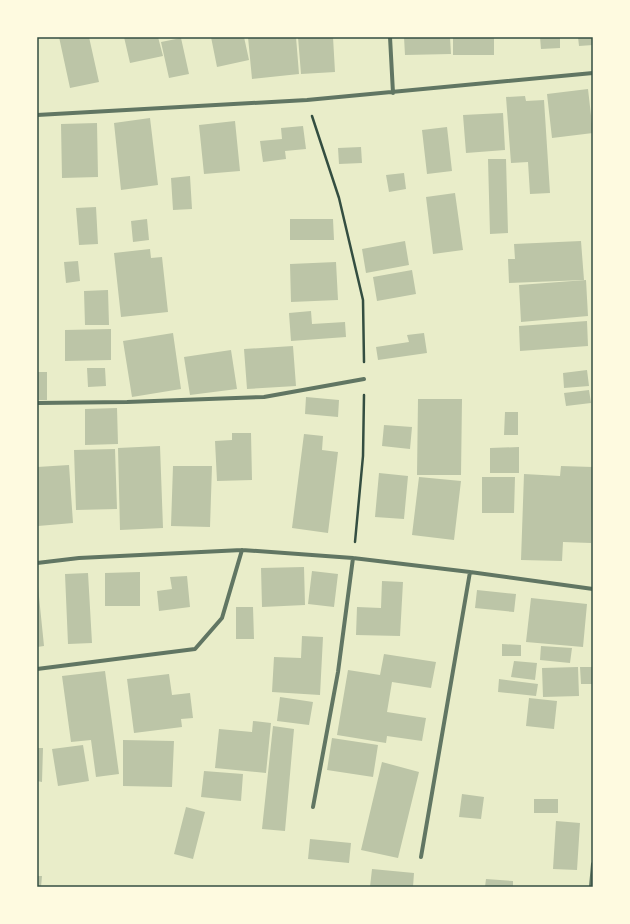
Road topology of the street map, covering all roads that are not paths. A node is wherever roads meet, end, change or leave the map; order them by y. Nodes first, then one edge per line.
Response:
1 (390, 37) edge
2 (593, 73) edge
3 (393, 93) junction
4 (37, 115) edge
5 (364, 379) road end
6 (37, 403) edge
7 (242, 550) junction
8 (353, 558) junction
9 (37, 563) edge
10 (470, 572) junction
11 (593, 588) edge
12 (37, 669) edge
13 (313, 807) dead end
14 (421, 857) dead end
15 (593, 864) edge
16 (592, 887) edge

1 - 3 street
2 - 3 street
3 - 4 street
5 - 6 street
7 - 8 street
7 - 9 street
7 - 12 street
8 - 10 street
8 - 13 street
10 - 11 street
10 - 14 street
15 - 16 street

